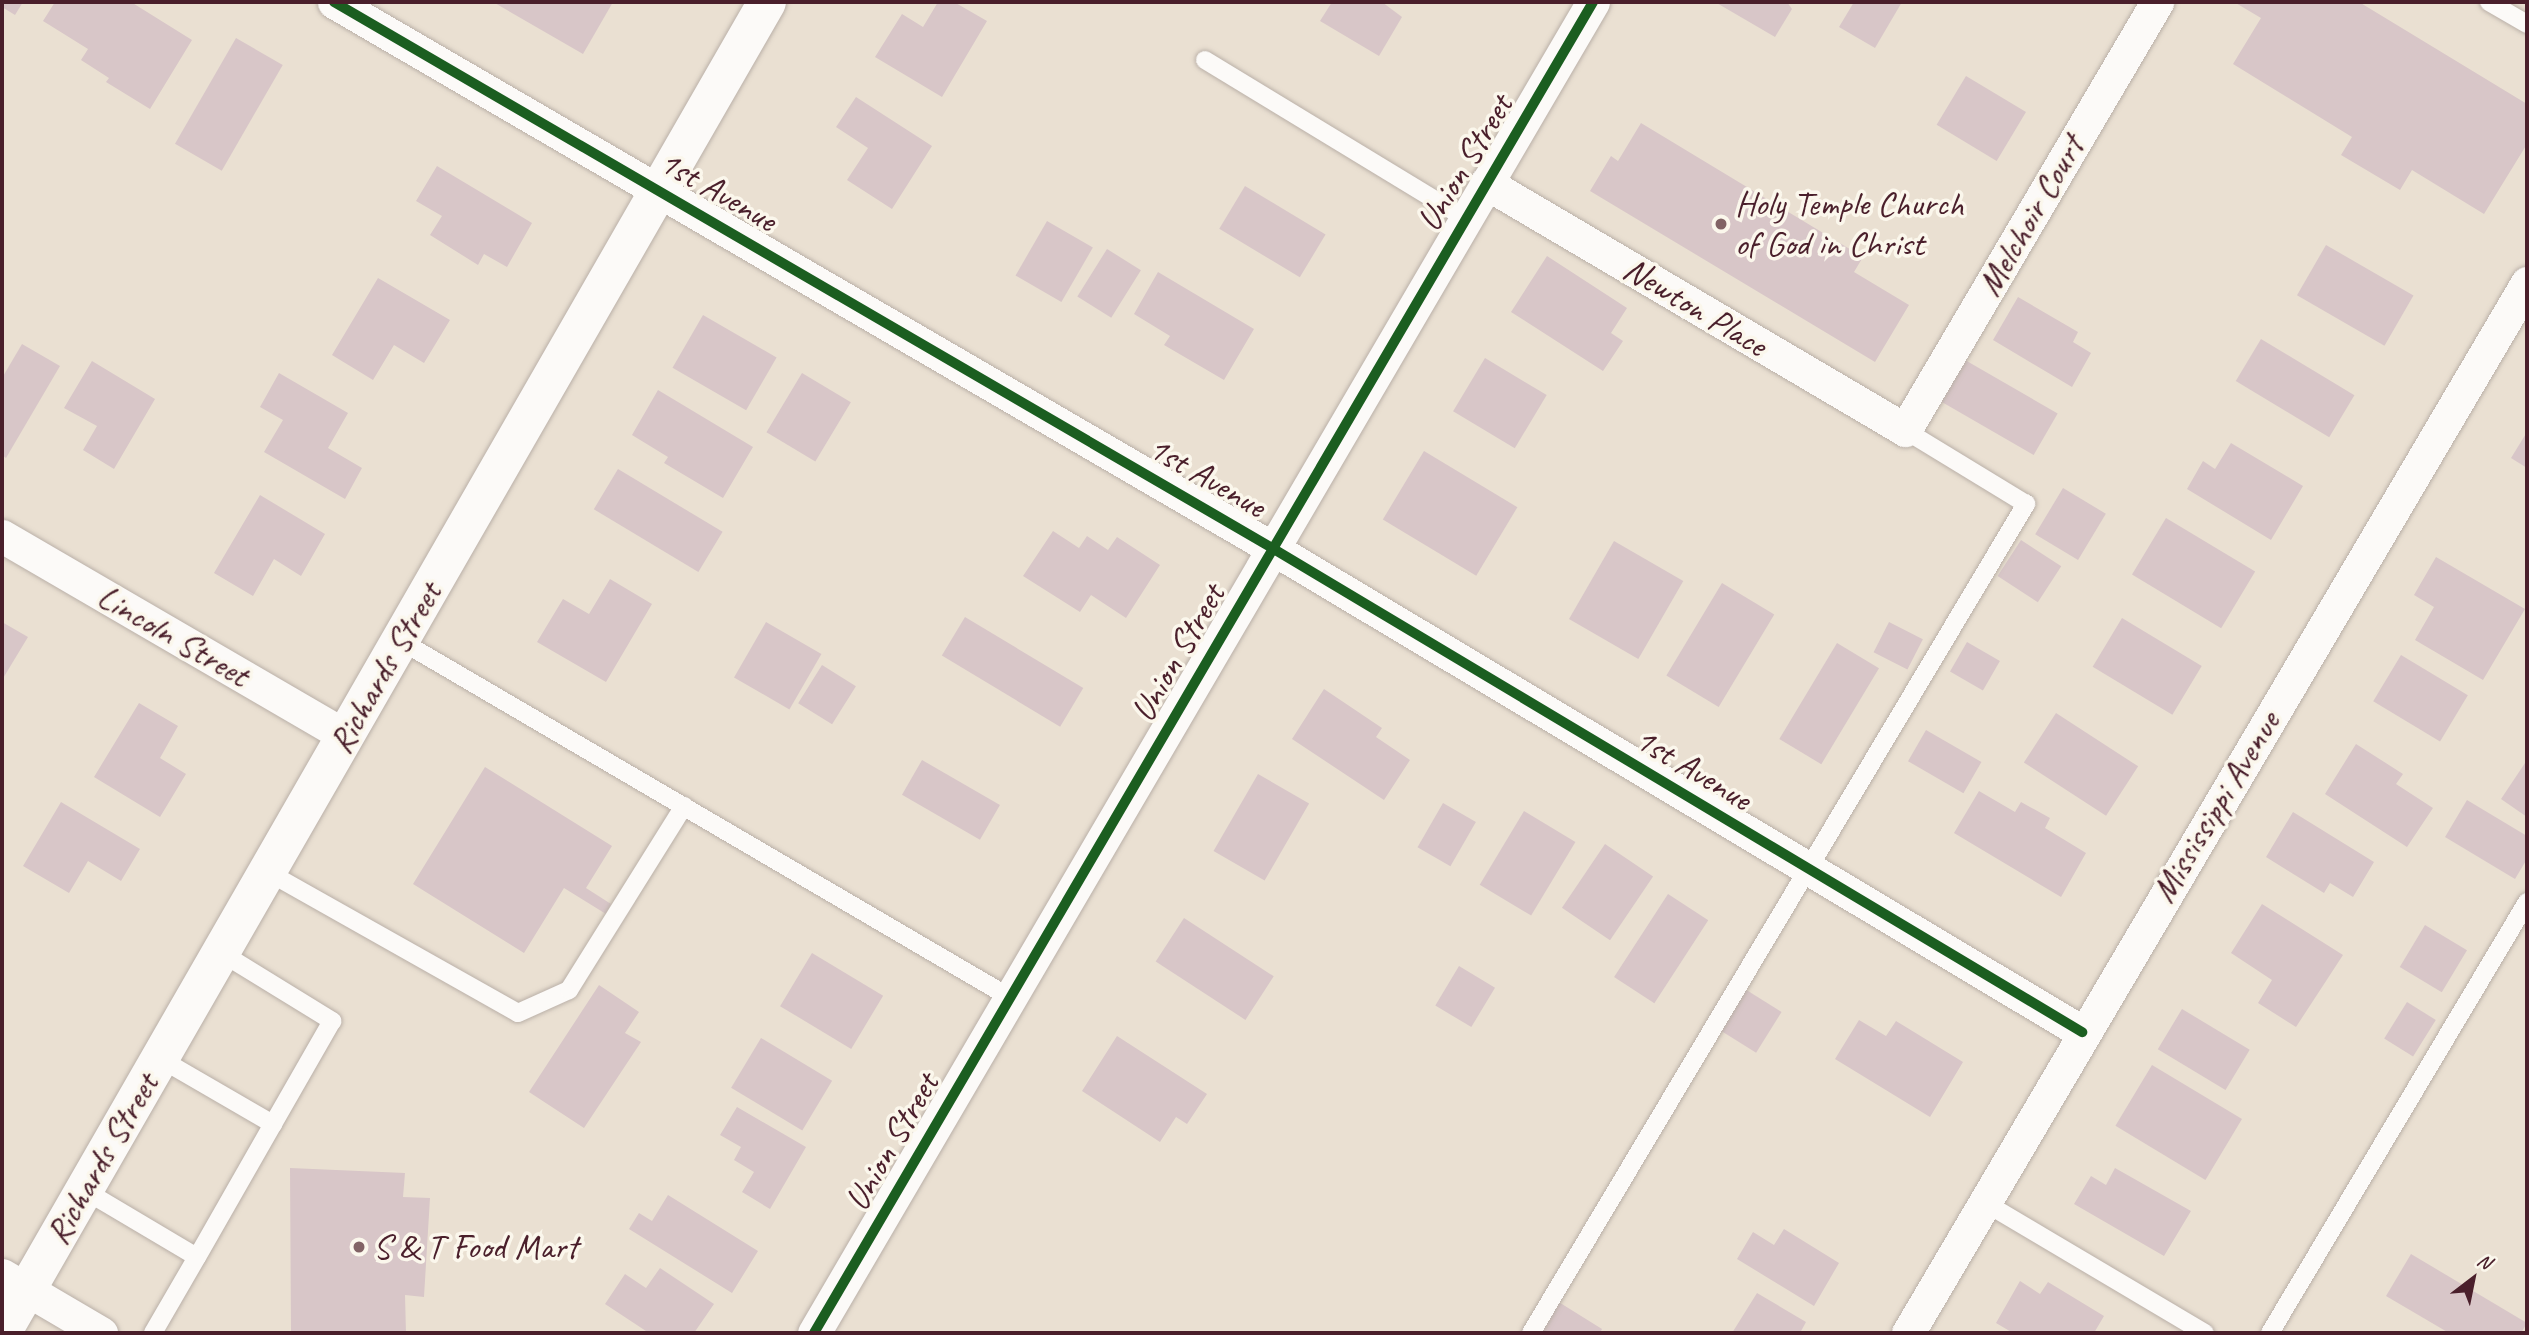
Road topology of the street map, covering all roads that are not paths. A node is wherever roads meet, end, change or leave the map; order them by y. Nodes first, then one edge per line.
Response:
1 (334, 2) edge
2 (766, 2) edge
3 (1593, 2) edge
4 (2157, 2) edge
5 (2489, 2) edge
6 (2527, 24) edge
7 (1205, 60) dead end
8 (1486, 183) junction
9 (659, 188) junction
10 (1465, 218) junction
11 (2527, 284) edge
12 (1905, 430) junction
13 (2, 536) edge
14 (1272, 548) junction
15 (401, 641) junction
16 (345, 736) junction
17 (684, 806) junction
18 (1806, 870) junction
19 (266, 872) junction
20 (2527, 902) edge
21 (220, 952) junction
22 (1009, 997) junction
23 (2082, 1032) junction
24 (159, 1058) junction
25 (273, 1124) junction
26 (84, 1190) junction
27 (1984, 1202) junction
28 (197, 1258) junction
29 (14, 1283) edge
30 (2, 1333) edge
31 (101, 1333) edge
32 (153, 1333) edge
33 (814, 1333) edge
34 (1531, 1333) edge
35 (1908, 1333) edge
36 (2204, 1333) edge
37 (2270, 1333) edge

1 - 9 street, 1st Avenue
2 - 9 street, Richards Street
3 - 8 street, Union Street
4 - 12 street, Melchoir Court
5 - 6 lane
7 - 10 lane
8 - 10 street, Union Street
8 - 12 street, Newton Place
9 - 14 street, 1st Avenue
9 - 15 street, Richards Street
10 - 14 street, Union Street
11 - 23 street, Mississippi Avenue
12 - 18 lane
13 - 16 street, Lincoln Street
14 - 18 street, 1st Avenue
14 - 22 street, Union Street
15 - 16 street, Richards Street
15 - 17 lane
16 - 19 street, Richards Street
17 - 19 lane
17 - 22 lane
18 - 23 street, 1st Avenue
18 - 34 lane
19 - 21 street, Richards Street
20 - 37 lane
21 - 24 street, Richards Street
21 - 25 lane
22 - 33 street, Union Street
23 - 27 street, Mississippi Avenue
24 - 25 lane
24 - 26 street, Richards Street
25 - 28 lane
26 - 28 lane
26 - 29 street, Richards Street
27 - 35 street, Mississippi Avenue
27 - 36 lane
28 - 32 lane
29 - 30 street, Richards Street
29 - 31 street

